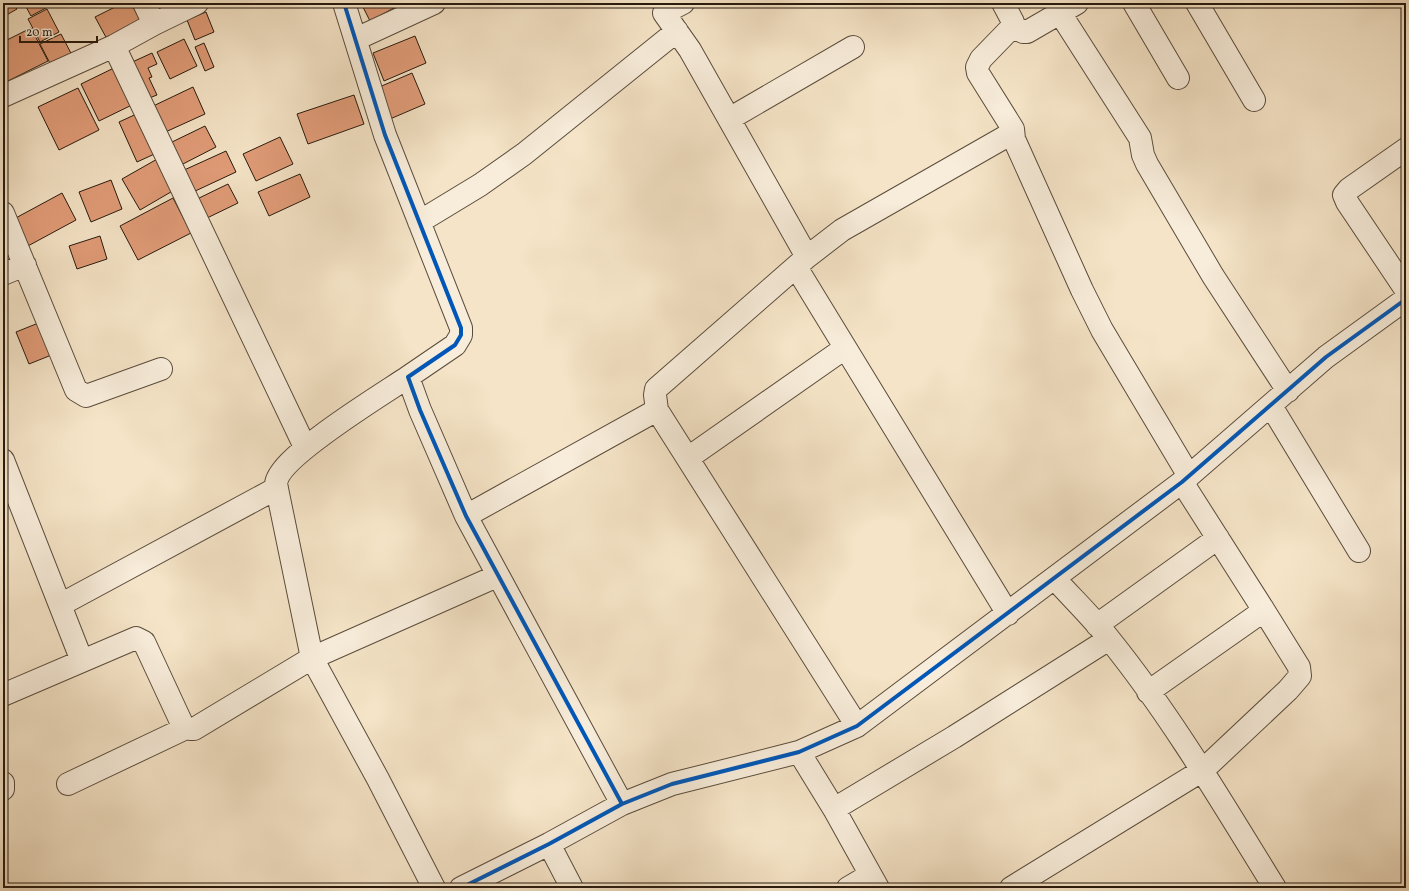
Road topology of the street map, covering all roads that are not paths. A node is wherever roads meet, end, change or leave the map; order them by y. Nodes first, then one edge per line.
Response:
1 (144, 3) edge
2 (197, 3) edge
3 (344, 3) edge
4 (434, 3) edge
5 (683, 3) edge
6 (1003, 3) edge
7 (1134, 3) edge
8 (1197, 3) edge
9 (661, 8) edge
10 (1068, 8) edge
11 (154, 24) junction
12 (1013, 26) junction
13 (677, 32) junction
14 (356, 39) junction
15 (114, 46) junction
16 (853, 47) dead end
17 (1178, 78) dead end
18 (4, 92) edge
19 (1254, 100) dead end
20 (729, 119) junction
21 (1014, 139) junction
22 (1406, 149) edge
23 (3, 213) edge
24 (419, 222) junction
25 (802, 262) junction
26 (25, 265) junction
27 (3, 274) edge
28 (1406, 290) edge
29 (1406, 299) edge
30 (845, 348) junction
31 (161, 369) dead end
32 (408, 377) junction
33 (1288, 391) junction
34 (1271, 406) junction
35 (657, 410) junction
36 (305, 447) junction
37 (688, 458) junction
38 (3, 460) edge
39 (1186, 479) junction
40 (277, 488) junction
41 (466, 516) junction
42 (1218, 538) junction
43 (1359, 551) dead end
44 (497, 576) junction
45 (1055, 579) junction
46 (60, 605) junction
47 (1263, 609) junction
48 (1008, 614) junction
49 (1103, 632) junction
50 (312, 658) junction
51 (82, 661) junction
52 (1148, 692) junction
53 (3, 695) edge
54 (857, 726) junction
55 (186, 728) junction
56 (799, 752) junction
57 (1203, 770) junction
58 (3, 783) edge
59 (68, 784) dead end
60 (3, 789) edge
61 (622, 804) junction
62 (834, 810) junction
63 (549, 844) junction
64 (874, 881) edge
65 (434, 888) edge
66 (461, 888) edge
67 (572, 888) edge
68 (848, 888) edge
69 (1011, 888) edge
70 (1275, 888) edge

1 - 11 street
2 - 11 street
3 - 14 street
4 - 14 street
5 - 9 street
6 - 12 street
7 - 17 street
8 - 19 street
9 - 13 street
10 - 12 street
10 - 33 street
11 - 15 street
12 - 21 street
13 - 20 street
13 - 24 street
14 - 24 street
15 - 18 street
15 - 36 street
16 - 20 street
20 - 25 street
21 - 25 street
21 - 39 street
22 - 28 street
23 - 26 street
24 - 32 street
25 - 30 street
25 - 35 street
26 - 27 street
26 - 31 street
29 - 33 street
30 - 37 street
30 - 48 street
32 - 36 street
32 - 41 street
33 - 34 street
34 - 39 street
34 - 43 street
35 - 37 street
35 - 41 street
36 - 40 street
37 - 54 street
38 - 46 street
39 - 42 street
39 - 45 street
40 - 46 street
40 - 50 street
41 - 44 street
42 - 47 street
42 - 49 street
44 - 50 street
44 - 61 street
45 - 48 street
45 - 49 street
46 - 51 street
47 - 52 street
47 - 57 street
48 - 54 street
49 - 52 street
49 - 62 street
50 - 55 street
50 - 65 street
51 - 53 street
51 - 55 street
52 - 57 street
54 - 56 street
55 - 59 street
56 - 61 street
56 - 62 street
57 - 69 street
57 - 70 street
58 - 60 street
61 - 63 street
62 - 64 street
63 - 66 street
63 - 67 street
64 - 68 street

